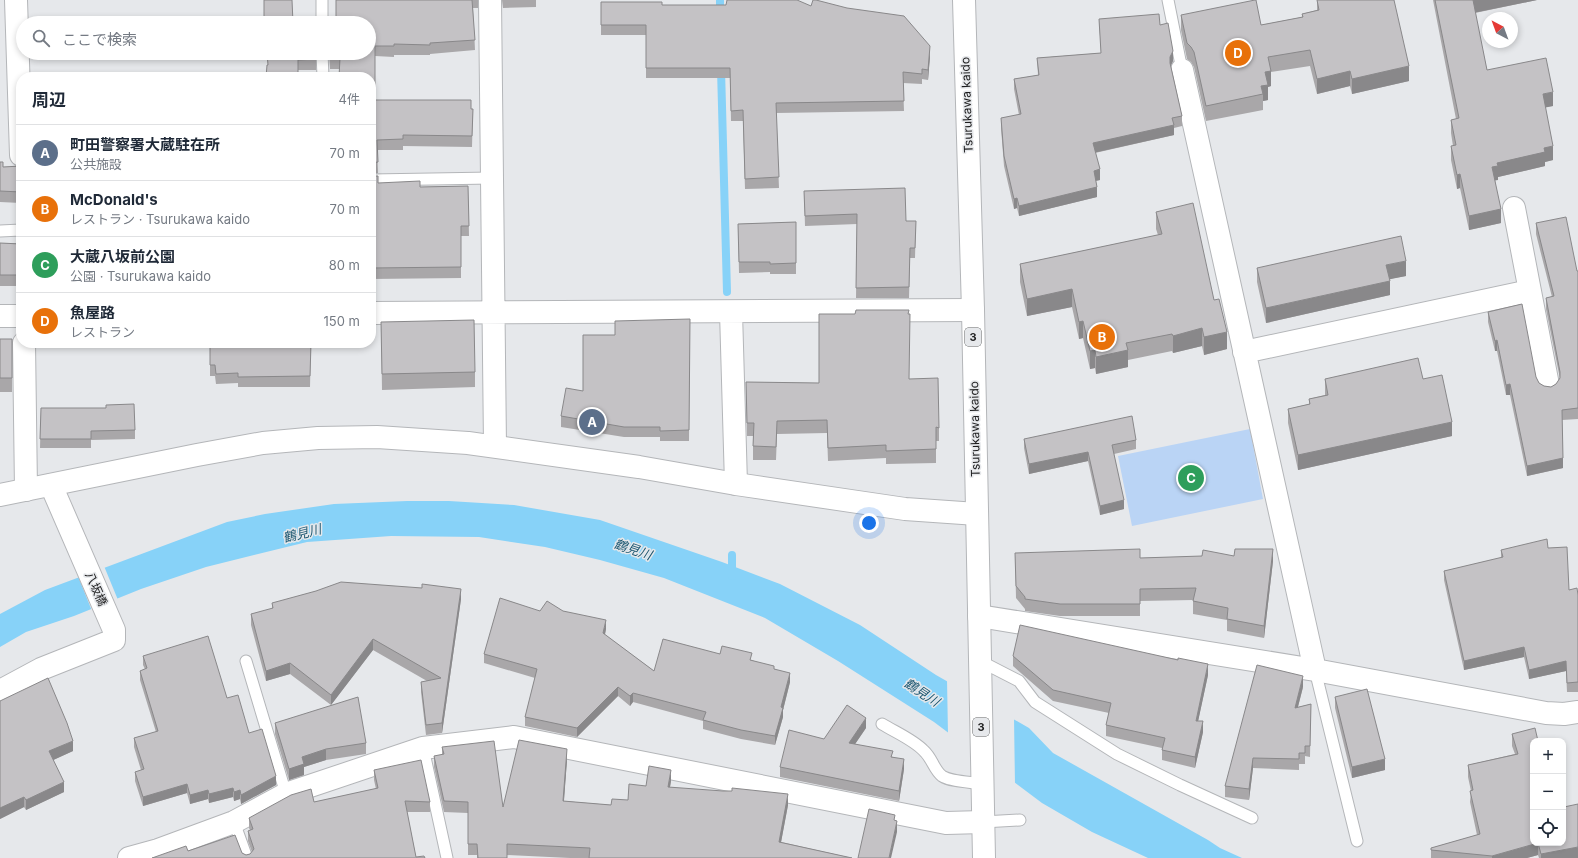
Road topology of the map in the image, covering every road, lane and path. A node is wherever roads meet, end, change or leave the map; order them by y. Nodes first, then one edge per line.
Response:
1 (16, 0) edge
2 (322, 0) edge
3 (490, 0) edge
4 (964, 0) edge
5 (1168, 0) edge
6 (17, 16) edge
7 (322, 16) edge
8 (18, 60) edge
9 (322, 60) edge
10 (1182, 70) joint
11 (18, 72) edge
12 (323, 72) edge
13 (492, 178) junction
14 (376, 180) edge
15 (1514, 208) dead end
16 (16, 230) edge
17 (0, 231) edge
18 (1530, 290) junction
19 (973, 310) junction
20 (494, 312) junction
21 (731, 312) junction
22 (376, 313) edge
23 (0, 316) edge
24 (16, 316) edge
25 (24, 348) edge
26 (1244, 352) junction
27 (1548, 385) edge
28 (495, 446) junction
29 (736, 484) junction
30 (51, 485) junction
31 (26, 490) junction
32 (0, 495) edge
33 (977, 514) junction
34 (979, 616) junction
35 (246, 660) dead end
36 (980, 667) junction
37 (1315, 670) junction
38 (0, 691) edge
39 (1578, 712) edge
40 (882, 724) dead end
41 (423, 748) junction
42 (982, 783) junction
43 (286, 794) junction
44 (1252, 818) dead end
45 (1020, 820) dead end
46 (234, 822) junction
47 (983, 822) junction
48 (1357, 841) dead end
49 (129, 858) edge
50 (247, 858) edge
51 (447, 858) edge
52 (984, 858) edge

1 - 6 street
2 - 7 lane
3 - 13 street
4 - 19 street, Tsurukawa kaido / 3
5 - 10 lane
8 - 11 street
9 - 12 lane
10 - 26 street
13 - 14 lane
13 - 20 street
15 - 18 street
16 - 17 lane
18 - 26 street
18 - 27 street
19 - 21 street
19 - 33 street, Tsurukawa kaido / 3
20 - 21 street
20 - 22 street
20 - 28 street
21 - 29 street
23 - 24 street
25 - 31 street
26 - 37 street
28 - 29 street
28 - 30 street
29 - 33 street
30 - 31 street
30 - 38 street, 八坂橋
31 - 32 street
33 - 34 street, Tsurukawa kaido / 3
34 - 36 street, Tsurukawa kaido / 3
34 - 37 street
35 - 43 lane
36 - 42 street, Tsurukawa kaido / 3
36 - 44 lane
37 - 39 street
37 - 48 lane
40 - 42 lane
41 - 43 street
41 - 47 street
41 - 51 lane
42 - 47 street, Tsurukawa kaido / 3
43 - 46 street
45 - 47 lane
46 - 49 street
46 - 50 lane
47 - 52 street, Tsurukawa kaido / 3

